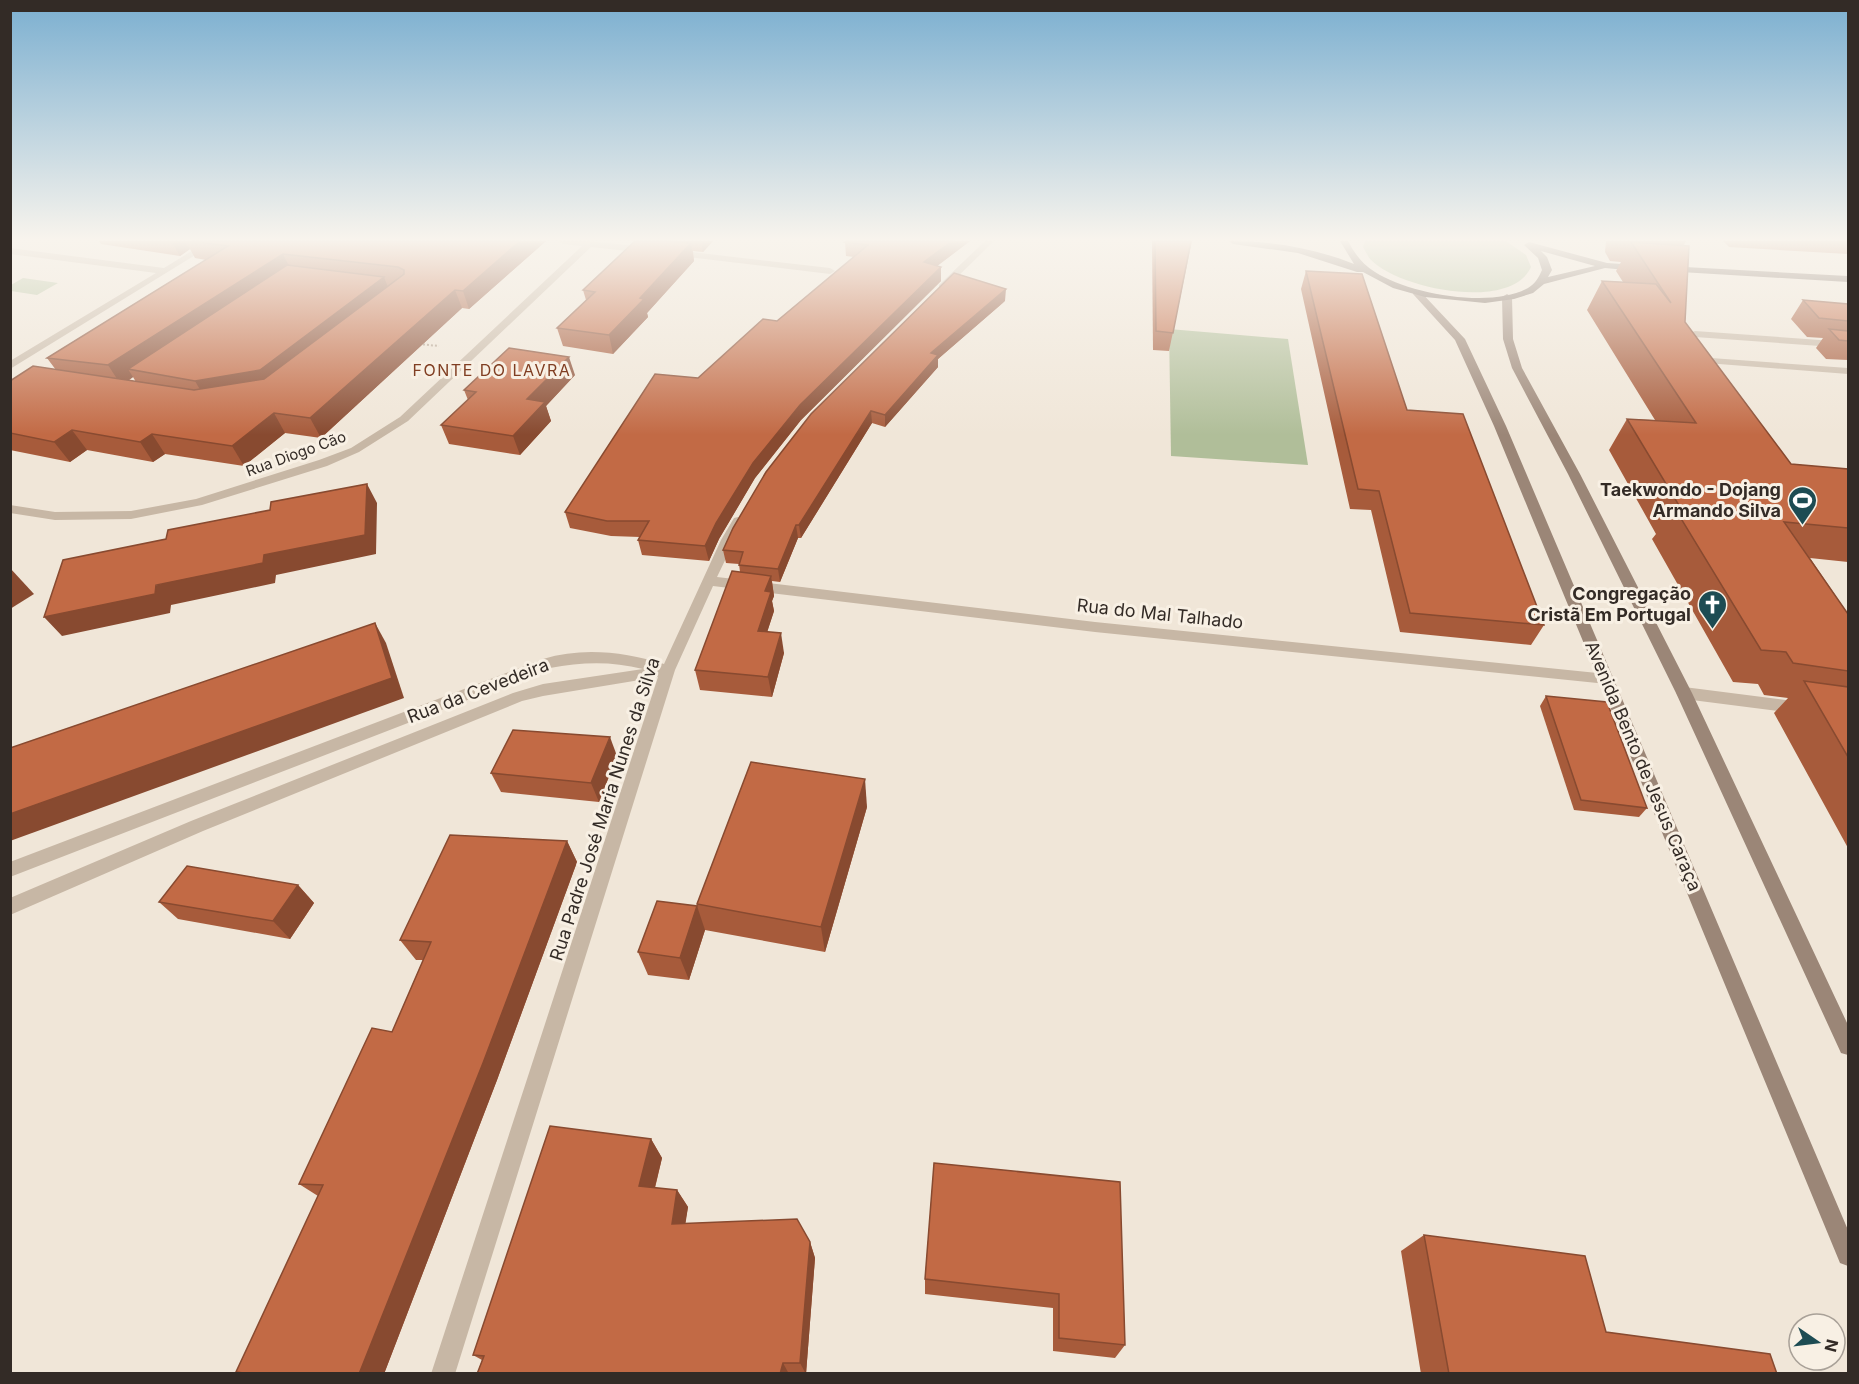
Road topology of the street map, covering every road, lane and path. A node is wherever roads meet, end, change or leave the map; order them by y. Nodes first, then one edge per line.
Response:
1 (109, 306) edge
2 (524, 306) edge
3 (1429, 306) edge
4 (1507, 306) edge
5 (411, 342) edge
6 (1848, 345) edge
7 (476, 351) junction
8 (12, 364) edge
9 (1848, 371) edge
10 (10, 509) edge
11 (744, 511) edge
12 (711, 581) junction
13 (668, 670) junction
14 (1607, 679) junction
15 (1684, 693) junction
16 (1813, 709) edge
17 (10, 870) edge
18 (12, 907) edge
19 (1848, 1047) edge
20 (1848, 1255) edge
21 (443, 1374) edge

1 - 8 street
2 - 7 street, Rua Diogo Cão
3 - 14 main road, Avenida Bento de Jesus Caraça
4 - 15 main road
5 - 7 path
6 - 9 street
7 - 10 street, Rua Diogo Cão
11 - 12 street, Rua Padre José Maria Nunes da Silva
12 - 13 street, Rua Padre José Maria Nunes da Silva
12 - 14 street, Rua do Mal Talhado
13 - 17 street, Rua da Cevedeira
13 - 18 street, Rua da Cevedeira
13 - 21 street, Rua Padre José Maria Nunes da Silva
14 - 20 main road, Avenida Bento de Jesus Caraça
15 - 16 street
15 - 19 main road

